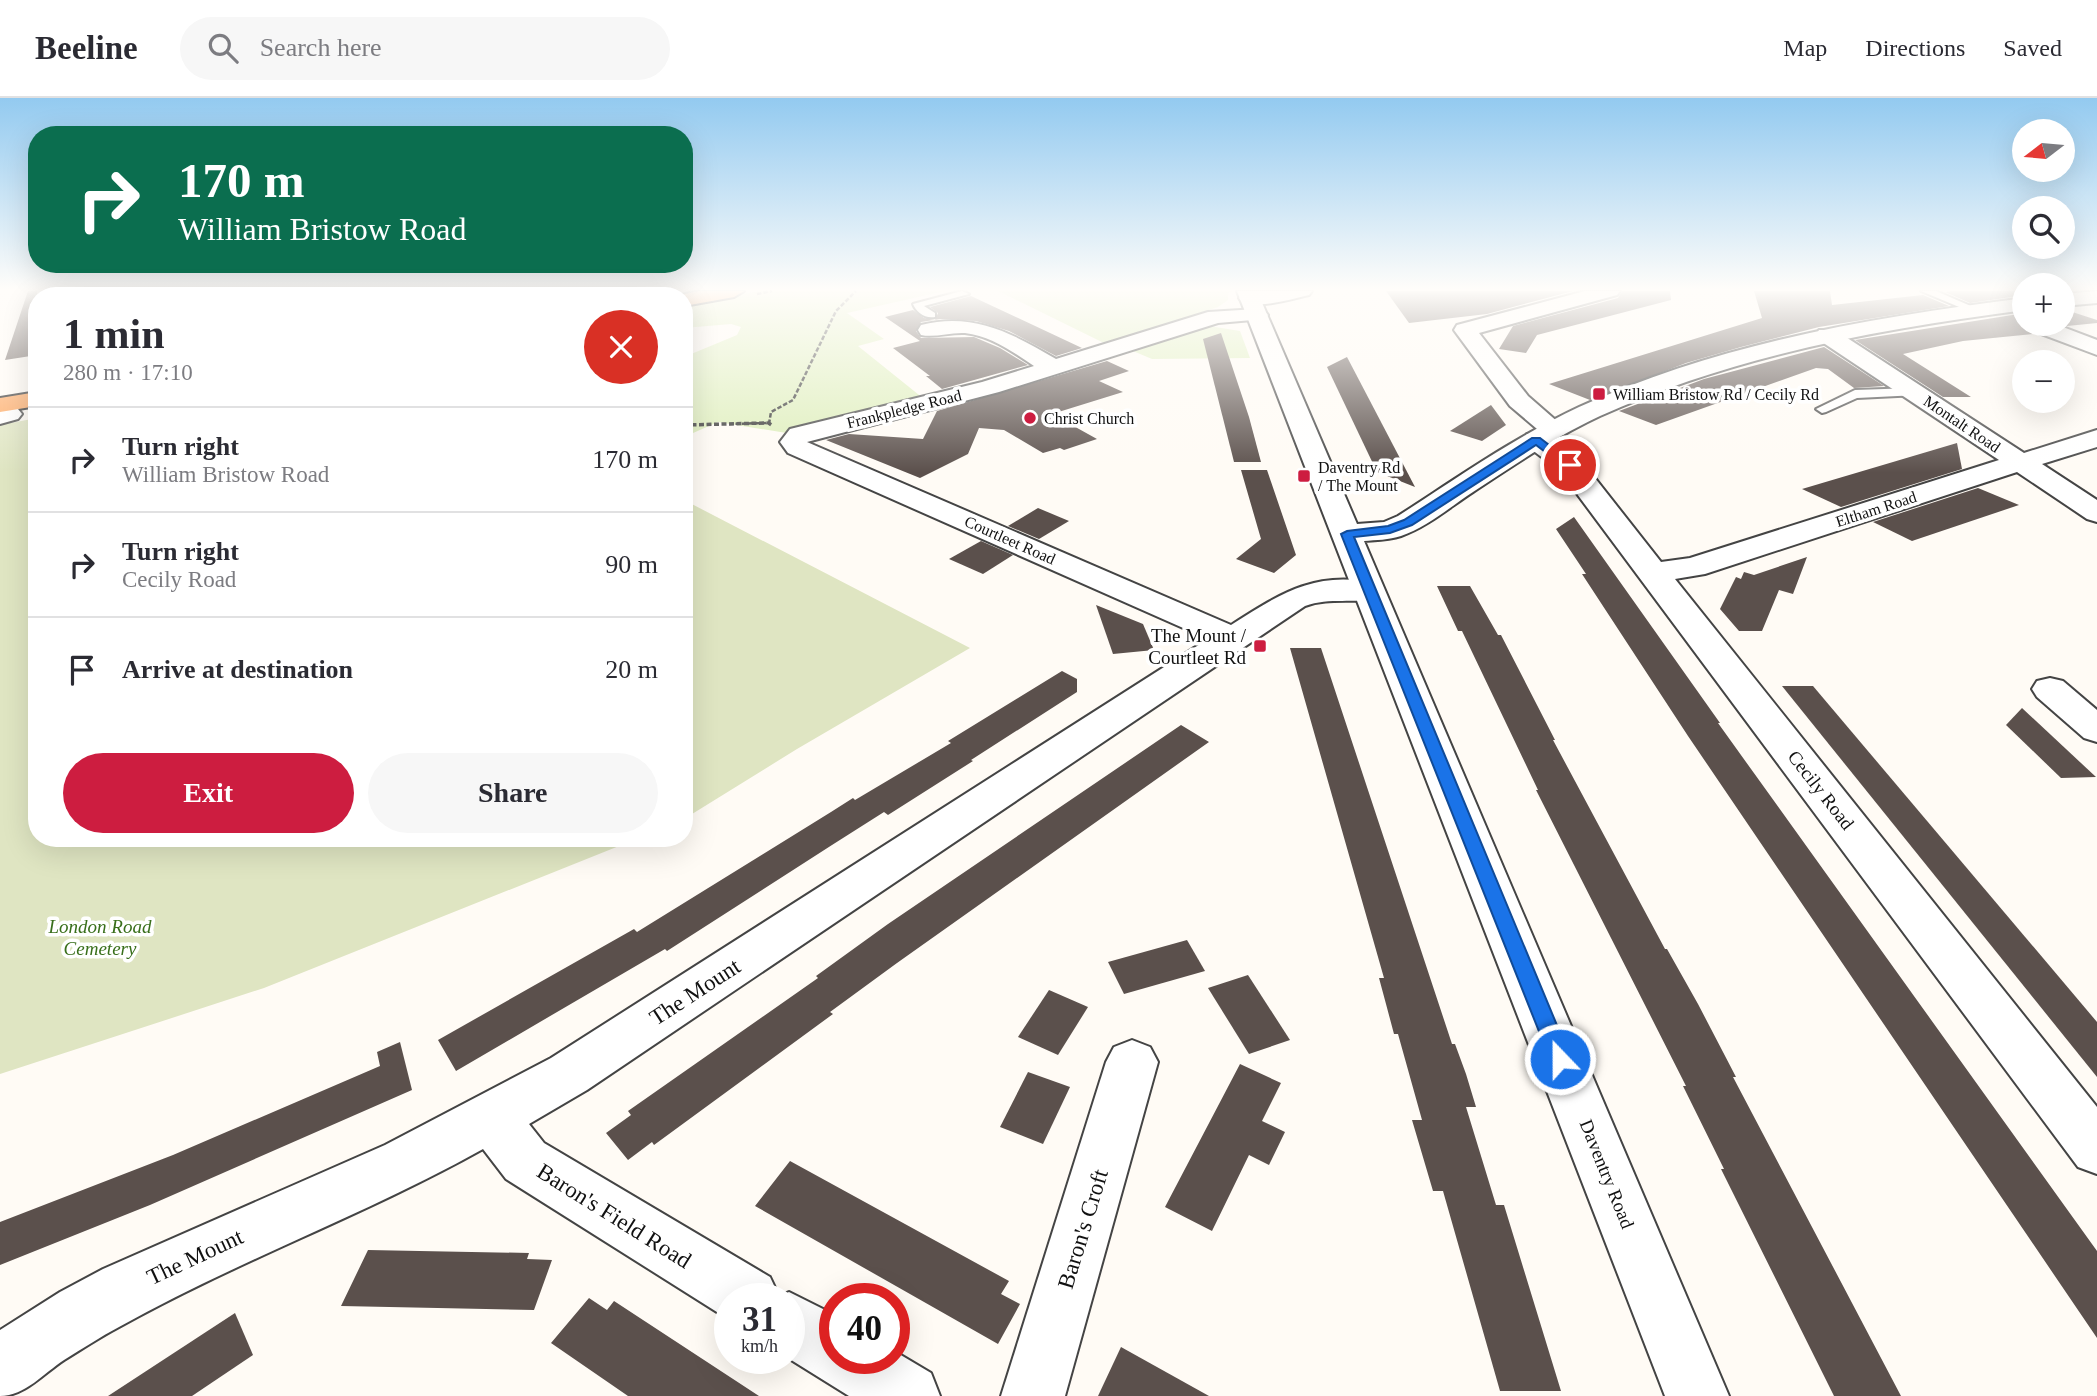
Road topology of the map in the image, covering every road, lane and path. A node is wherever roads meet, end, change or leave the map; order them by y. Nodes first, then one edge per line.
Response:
1 (816, 352) edge
2 (1024, 352) edge
3 (1106, 352) edge
4 (1272, 352) edge
5 (1481, 352) edge
6 (1761, 352) edge
7 (1852, 352) edge
8 (1054, 368) junction
9 (1914, 392) junction
10 (28, 403) edge
11 (1822, 409) dead end
12 (28, 410) edge
13 (2, 413) edge
14 (767, 423) junction
15 (693, 425) edge
16 (1545, 435) junction
17 (799, 436) junction
18 (2097, 438) edge
19 (2021, 463) junction
20 (2097, 513) edge
21 (1347, 534) junction
22 (1653, 572) junction
23 (1368, 591) junction
24 (1233, 638) junction
25 (2050, 689) dead end
26 (2097, 730) edge
27 (1132, 1062) dead end
28 (492, 1119) junction
29 (2097, 1149) edge
30 (724, 1283) edge
31 (0, 1368) edge
32 (872, 1374) edge
33 (908, 1396) edge
34 (1033, 1396) edge
35 (1697, 1396) edge

1 - 14 path
2 - 8 street
3 - 8 street, Frankpledge Road
4 - 21 street, Daventry Road
5 - 16 street, Cecily Road
6 - 16 street
7 - 9 street, Montalt Road
8 - 17 street, Frankpledge Road
9 - 11 lane
9 - 19 street, Montalt Road
10 - 13 highway
12 - 13 highway
14 - 15 path
14 - 17 path
16 - 21 street
16 - 22 street, Cecily Road
17 - 24 street, Courtleet Road
18 - 19 street, Eltham Road
19 - 20 street, Montalt Road
19 - 22 street, Eltham Road
21 - 23 street, Daventry Road
22 - 29 street, Cecily Road
23 - 24 street, The Mount
23 - 35 street, Daventry Road
24 - 28 street, The Mount
25 - 26 street
27 - 34 street, Baron's Croft
28 - 30 street, Baron's Field Road
28 - 31 street, The Mount
32 - 33 street

